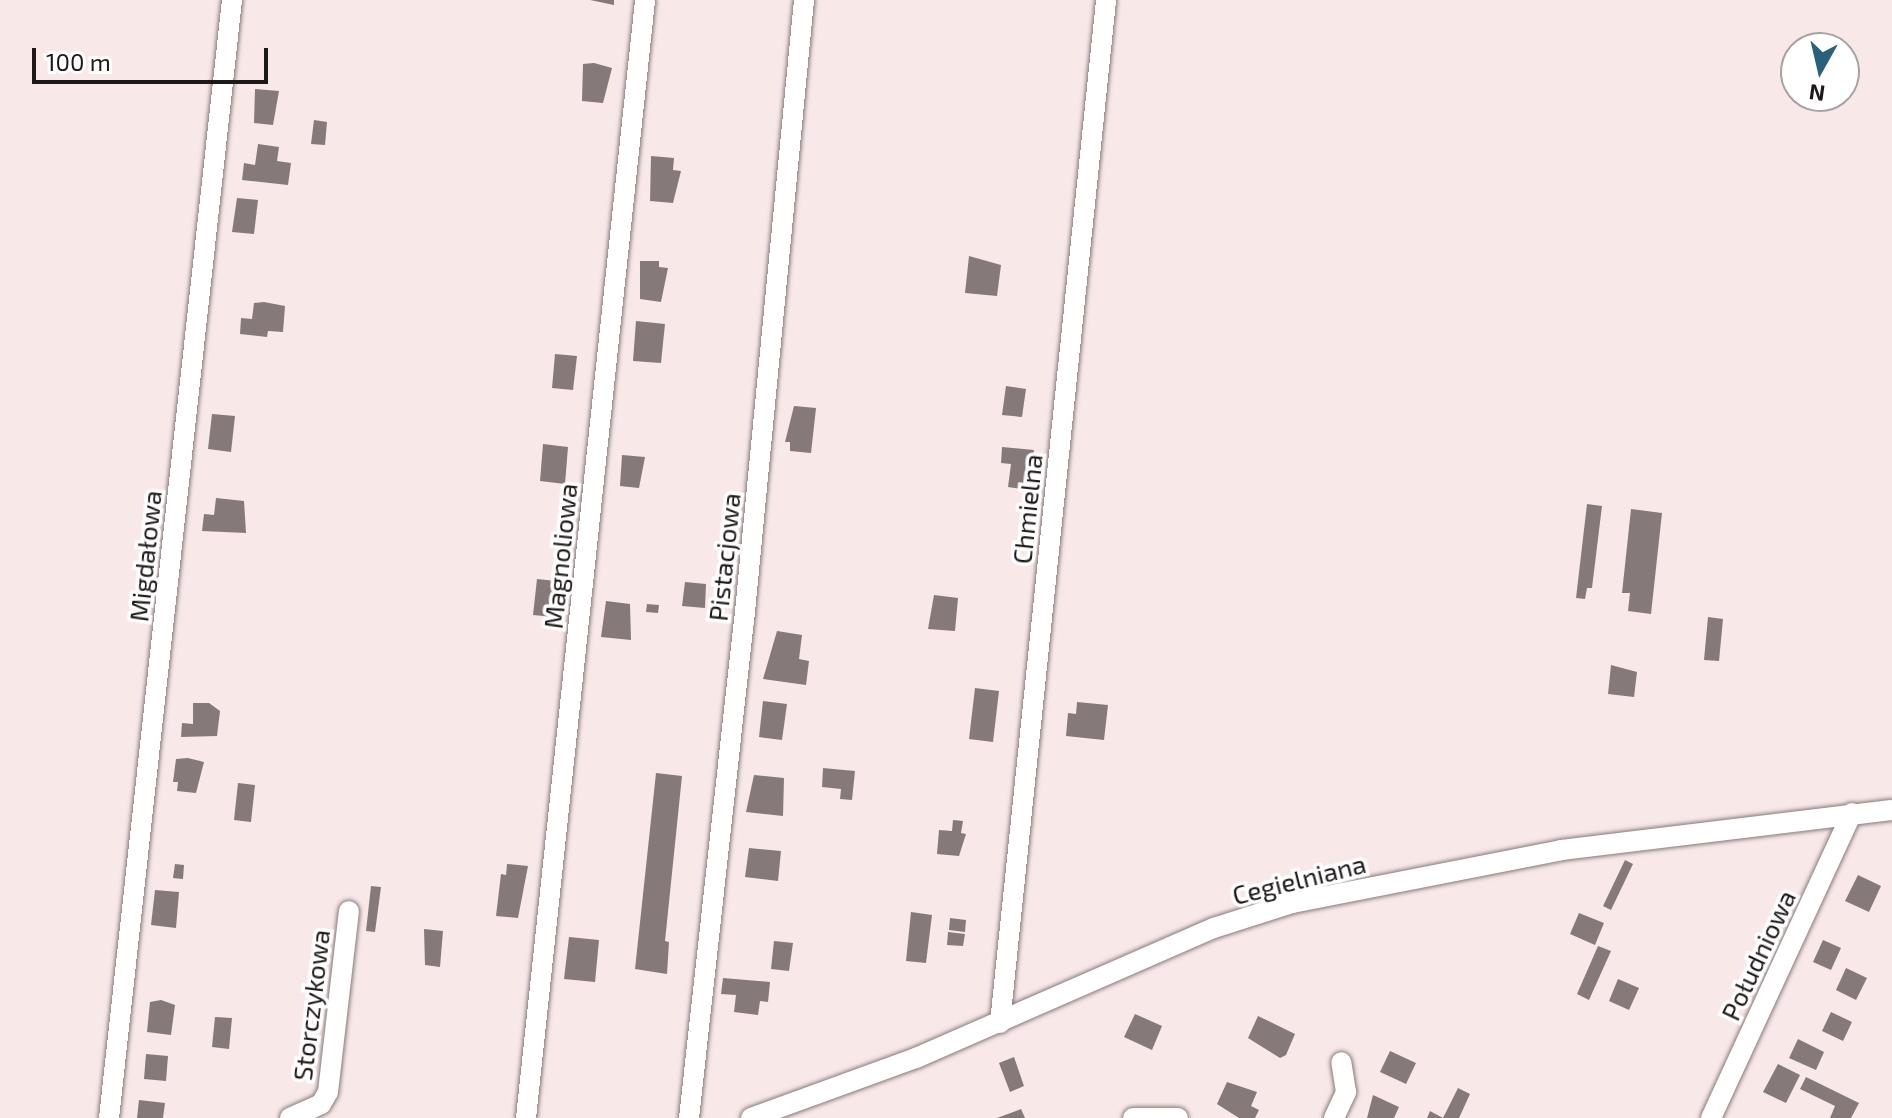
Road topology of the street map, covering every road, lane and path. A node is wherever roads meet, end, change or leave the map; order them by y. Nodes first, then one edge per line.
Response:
1 (232, 0) edge
2 (645, 0) edge
3 (804, 0) edge
4 (1106, 0) edge
5 (1892, 810) edge
6 (1852, 813) junction
7 (349, 911) dead end
8 (1000, 1023) junction
9 (1341, 1062) dead end
10 (109, 1118) edge
11 (290, 1118) edge
12 (526, 1118) edge
13 (689, 1118) edge
14 (751, 1118) edge
15 (1133, 1118) edge
16 (1178, 1118) edge
17 (1334, 1118) edge
18 (1711, 1118) edge

1 - 10 street, Migdałowa
2 - 12 street, Magnoliowa
3 - 13 street, Pistacjowa
4 - 8 street, Chmielna
5 - 6 street, Cegielniana
6 - 8 street, Cegielniana
6 - 18 street, Południowa
7 - 11 street, Storczykowa
8 - 14 street, Cegielniana
9 - 17 street
15 - 16 street

